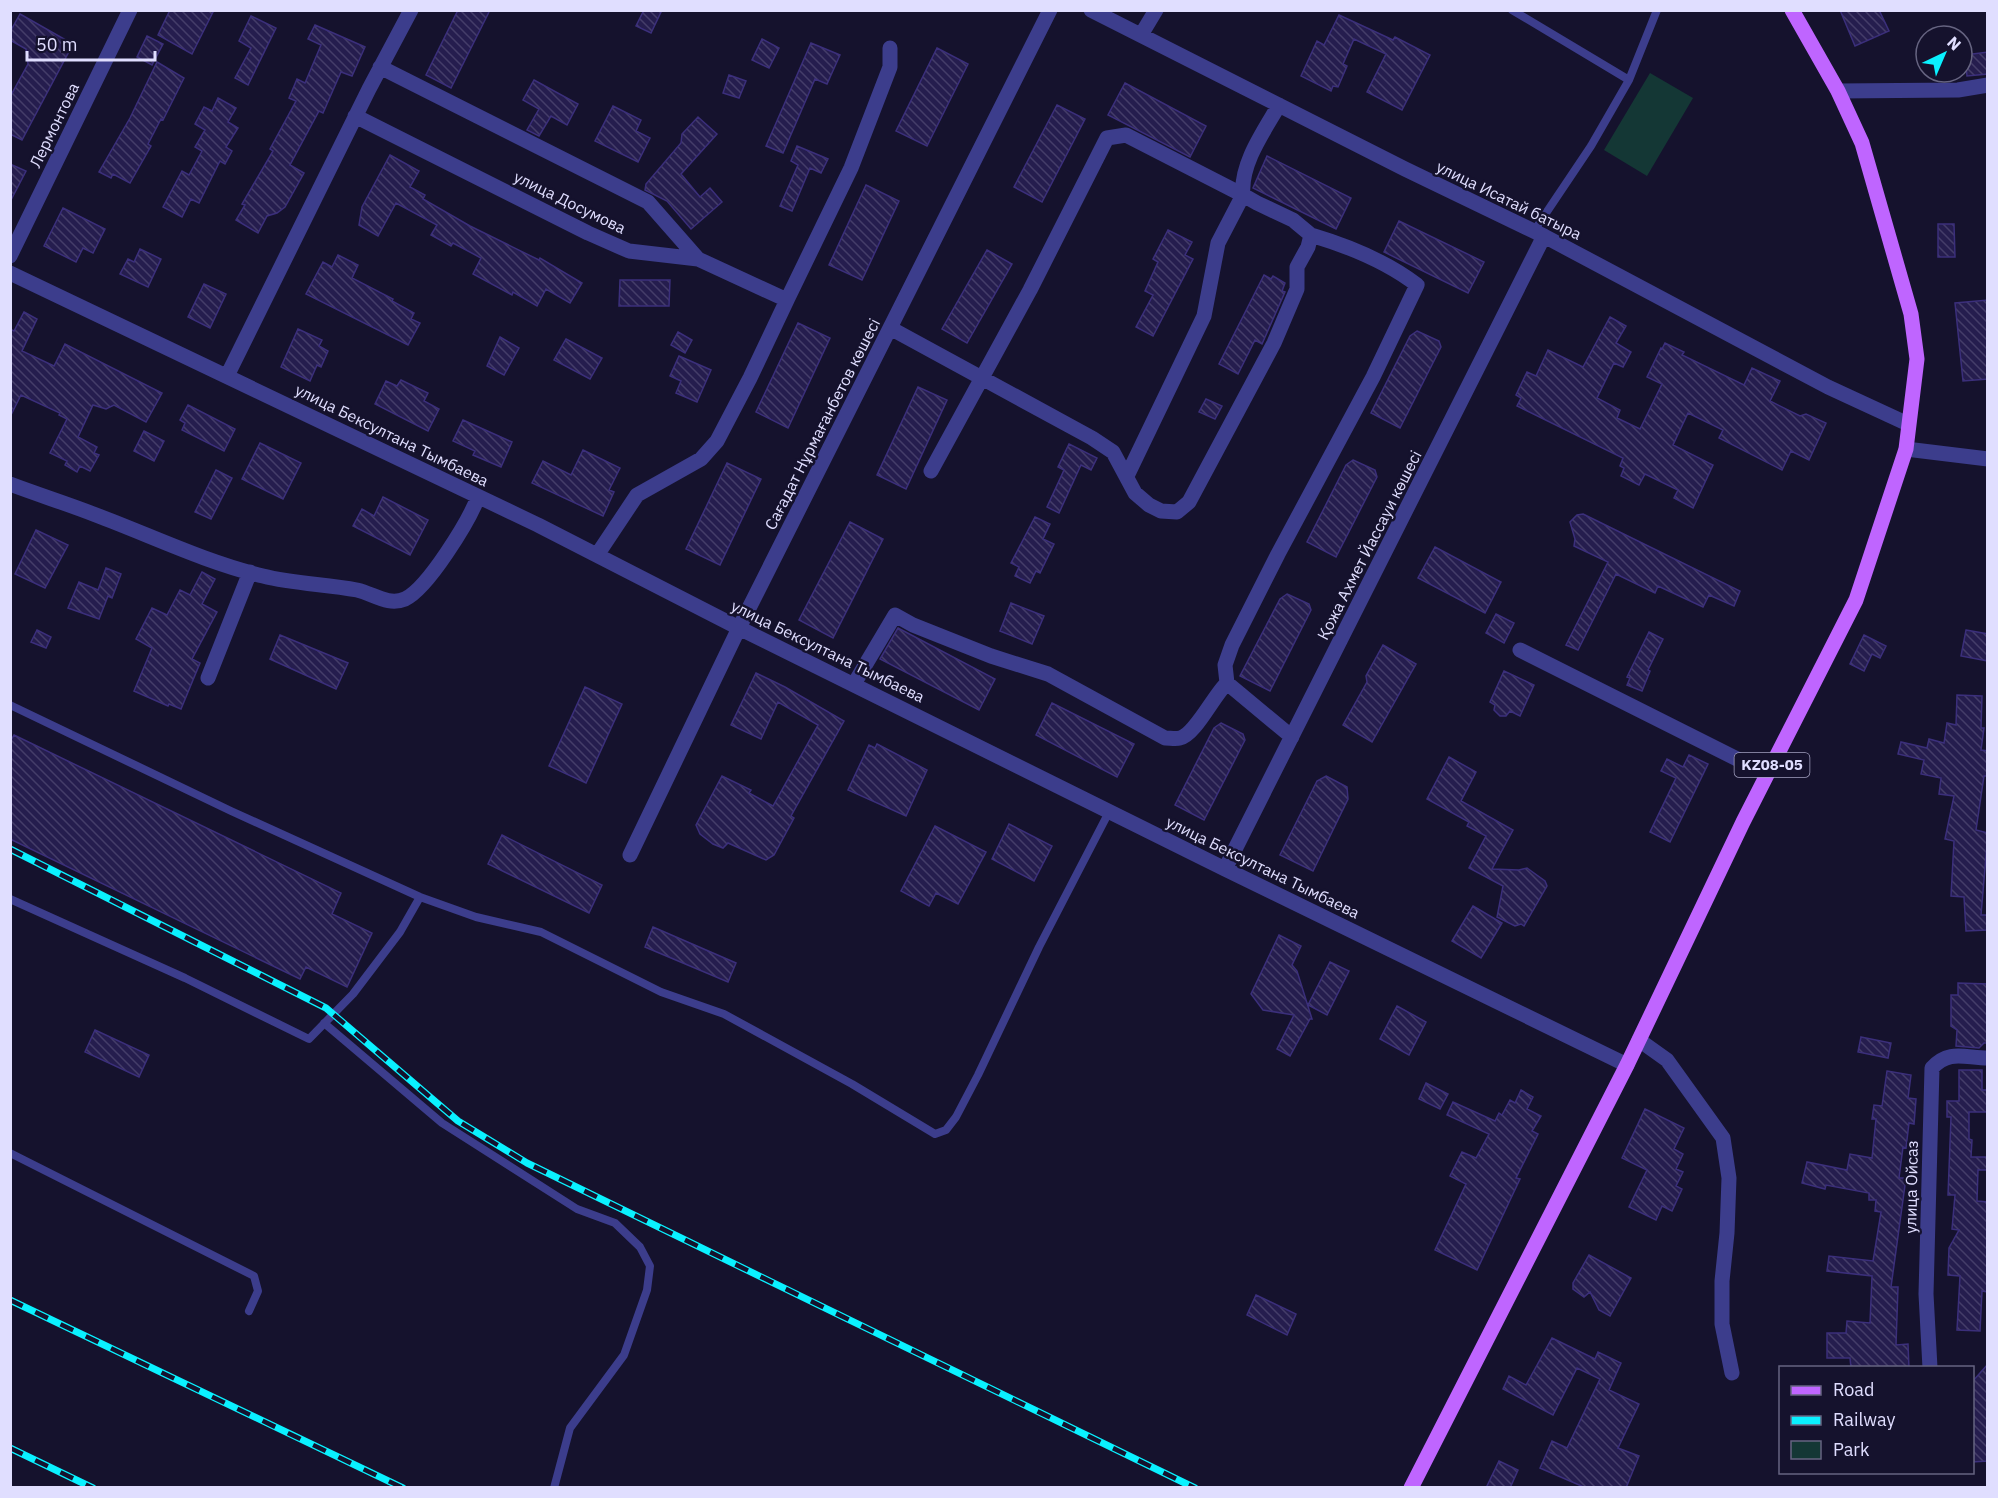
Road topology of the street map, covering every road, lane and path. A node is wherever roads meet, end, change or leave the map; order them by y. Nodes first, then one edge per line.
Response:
1 (130, 10) edge
2 (411, 10) edge
3 (1050, 10) edge
4 (1091, 10) edge
5 (1156, 10) edge
6 (1512, 10) edge
7 (1657, 10) edge
8 (1792, 10) edge
9 (1140, 35) junction
10 (890, 48) dead end
11 (380, 67) junction
12 (1629, 80) junction
13 (1988, 85) edge
14 (1838, 91) junction
15 (1279, 105) junction
16 (355, 116) junction
17 (1243, 195) junction
18 (1539, 234) junction
19 (1311, 236) junction
20 (10, 256) edge
21 (698, 259) junction
22 (10, 273) edge
23 (787, 300) junction
24 (890, 328) junction
25 (227, 376) junction
26 (981, 379) junction
27 (1908, 424) junction
28 (1906, 449) junction
29 (1988, 459) edge
30 (931, 471) dead end
31 (1127, 476) junction
32 (10, 484) edge
33 (478, 496) junction
34 (597, 555) junction
35 (250, 572) junction
36 (739, 628) junction
37 (1520, 650) dead end
38 (208, 678) dead end
39 (1227, 683) junction
40 (854, 684) junction
41 (10, 705) edge
42 (1292, 737) junction
43 (1767, 774) junction
44 (1110, 810) junction
45 (630, 855) dead end
46 (1225, 869) junction
47 (420, 897) junction
48 (10, 898) edge
49 (324, 1023) junction
50 (1639, 1040) junction
51 (1988, 1058) edge
52 (1628, 1065) junction
53 (10, 1153) edge
54 (249, 1311) dead end
55 (1929, 1366) edge
56 (1732, 1373) dead end
57 (554, 1488) edge
58 (1411, 1488) edge

1 - 20 street, Лермонтова
2 - 11 street
3 - 24 street, Сағадат Нұрмағанбетов көшесі
4 - 9 street, улица Исатай батыра
5 - 9 street
6 - 12 lane
7 - 12 lane
8 - 14 main road, KZ08-05
9 - 15 street, улица Исатай батыра
10 - 23 street
11 - 16 street
11 - 21 street, улица Досумова
12 - 18 lane
13 - 14 street
14 - 27 main road, KZ08-05
15 - 17 street
15 - 18 street, улица Исатай батыра
16 - 21 street, улица Досумова
16 - 25 street
17 - 19 street
17 - 26 street
17 - 31 street
18 - 27 street, улица Исатай батыра
18 - 42 street, Қожа Ахмет Йассауи көшесі
19 - 31 street
19 - 39 street
21 - 23 street
22 - 25 street, улица Бексултана Тымбаева
23 - 34 street
24 - 26 street
24 - 36 street, Сағадат Нұрмағанбетов көшесі
25 - 33 street, улица Бексултана Тымбаева
26 - 30 street
26 - 31 street
27 - 28 main road, KZ08-05
28 - 29 street
28 - 43 main road, KZ08-05
32 - 35 street
33 - 34 street, улица Бексултана Тымбаева
33 - 35 street
34 - 36 street, улица Бексултана Тымбаева
35 - 38 street
36 - 40 street, улица Бексултана Тымбаева
36 - 45 street, Сағадат Нұрмағанбетов көшесі
37 - 43 street
39 - 40 street
39 - 42 street
40 - 44 street, улица Бексултана Тымбаева
41 - 47 lane
42 - 46 street, Қожа Ахмет Йассауи көшесі
43 - 50 main road, KZ08-05
44 - 46 street, улица Бексултана Тымбаева
44 - 47 lane
46 - 52 street, улица Бексултана Тымбаева
47 - 49 lane
48 - 49 lane
49 - 57 lane
50 - 52 main road, KZ08-05
50 - 56 street
51 - 55 street, улица Ойсаз
52 - 58 main road, KZ08-05
53 - 54 lane

